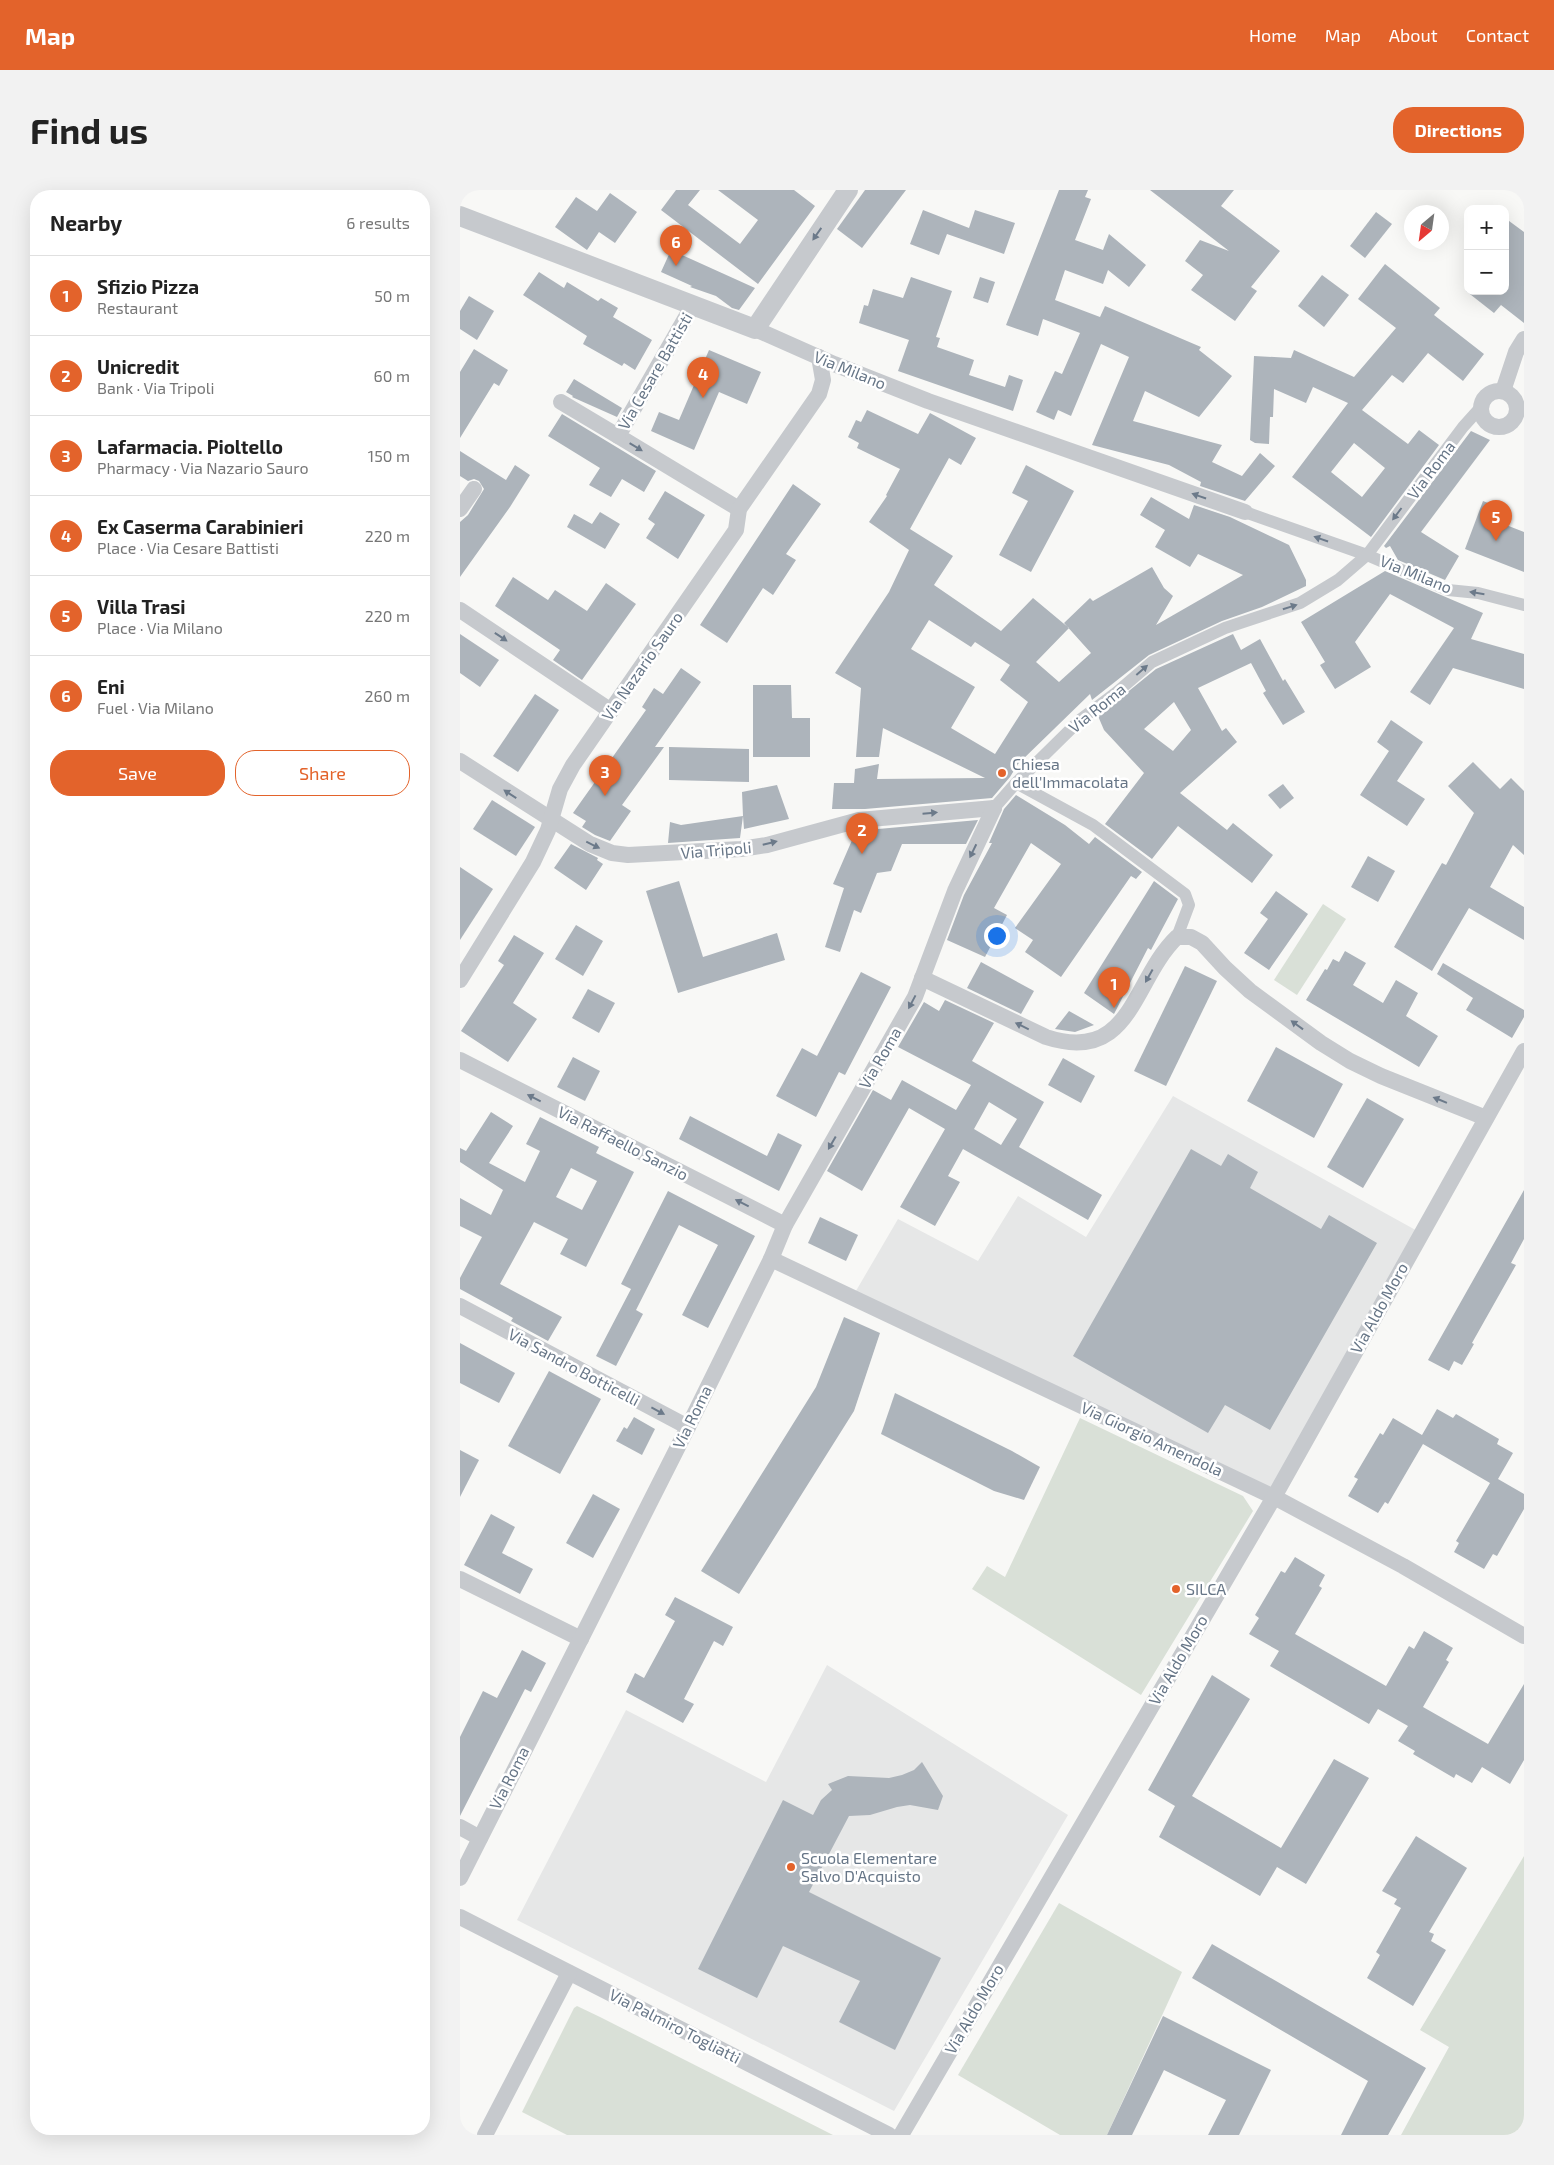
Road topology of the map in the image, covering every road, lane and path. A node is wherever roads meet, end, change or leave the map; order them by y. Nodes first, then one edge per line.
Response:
1 (844, 191) edge
2 (460, 216) edge
3 (693, 305) junction
4 (755, 329) junction
5 (1524, 339) edge
6 (819, 357) junction
7 (1503, 391) junction
8 (561, 402) dead end
9 (1481, 407) junction
10 (1519, 424) edge
11 (618, 436) junction
12 (474, 489) dead end
13 (460, 509) edge
14 (739, 509) junction
15 (1245, 512) joint
16 (1367, 555) junction
17 (1524, 605) edge
18 (460, 610) edge
19 (611, 711) junction
20 (460, 761) edge
21 (1016, 783) junction
22 (994, 808) junction
23 (551, 820) junction
24 (1178, 937) junction
25 (922, 978) junction
26 (460, 980) edge
27 (1524, 1051) edge
28 (460, 1060) edge
29 (1486, 1118) junction
30 (785, 1225) junction
31 (771, 1259) junction
32 (460, 1306) edge
33 (688, 1427) junction
34 (1274, 1496) junction
35 (460, 1579) edge
36 (1524, 1636) edge
37 (581, 1640) junction
38 (460, 1827) edge
39 (480, 1838) junction
40 (460, 1878) edge
41 (460, 1917) edge
42 (569, 1973) junction
43 (485, 2135) edge
44 (889, 2135) edge
45 (901, 2135) edge

1 -> 4 street
2 - 3 street, Via Milano
3 - 4 street, Via Milano
3 - 11 street, Via Cesare Battisti
4 - 6 street, Via Milano
5 - 7 street
6 - 14 street, Via Nazario Sauro
15 -> 6 street, Via Milano
7 - 9 street
7 - 10 street
8 - 11 street, Via Cesare Battisti
9 - 10 street
9 -> 16 street, Via Roma
11 -> 14 street, Via Cesare Battisti
12 - 13 street
14 - 19 street, Via Nazario Sauro
16 -> 15 street, Via Milano
17 -> 16 street, Via Milano
21 -> 16 street, Via Roma
18 -> 19 street
19 - 23 street, Via Nazario Sauro
23 -> 20 street, Via Tripoli
21 - 22 street, Via Roma
21 - 24 street
23 -> 22 street, Via Tripoli
22 -> 25 street, Via Roma
23 - 26 street, Via Nazario Sauro
24 -> 25 street
29 -> 24 street
25 -> 30 street, Via Roma
27 - 29 street, Via Aldo Moro
30 -> 28 street, Via Raffaello Sanzio
29 - 34 street, Via Aldo Moro
30 - 31 street, Via Roma
31 - 33 street, Via Roma
31 - 34 street, Via Giorgio Amendola
32 -> 33 street, Via Sandro Botticelli
33 - 37 street, Via Roma
34 - 36 street, Via Giorgio Amendola
34 - 45 street, Via Aldo Moro
35 - 37 street
37 - 39 street, Via Roma
38 - 39 street
39 - 40 street, Via Roma
41 - 42 street, Via Palmiro Togliatti
42 - 43 street
42 - 44 street, Via Palmiro Togliatti

